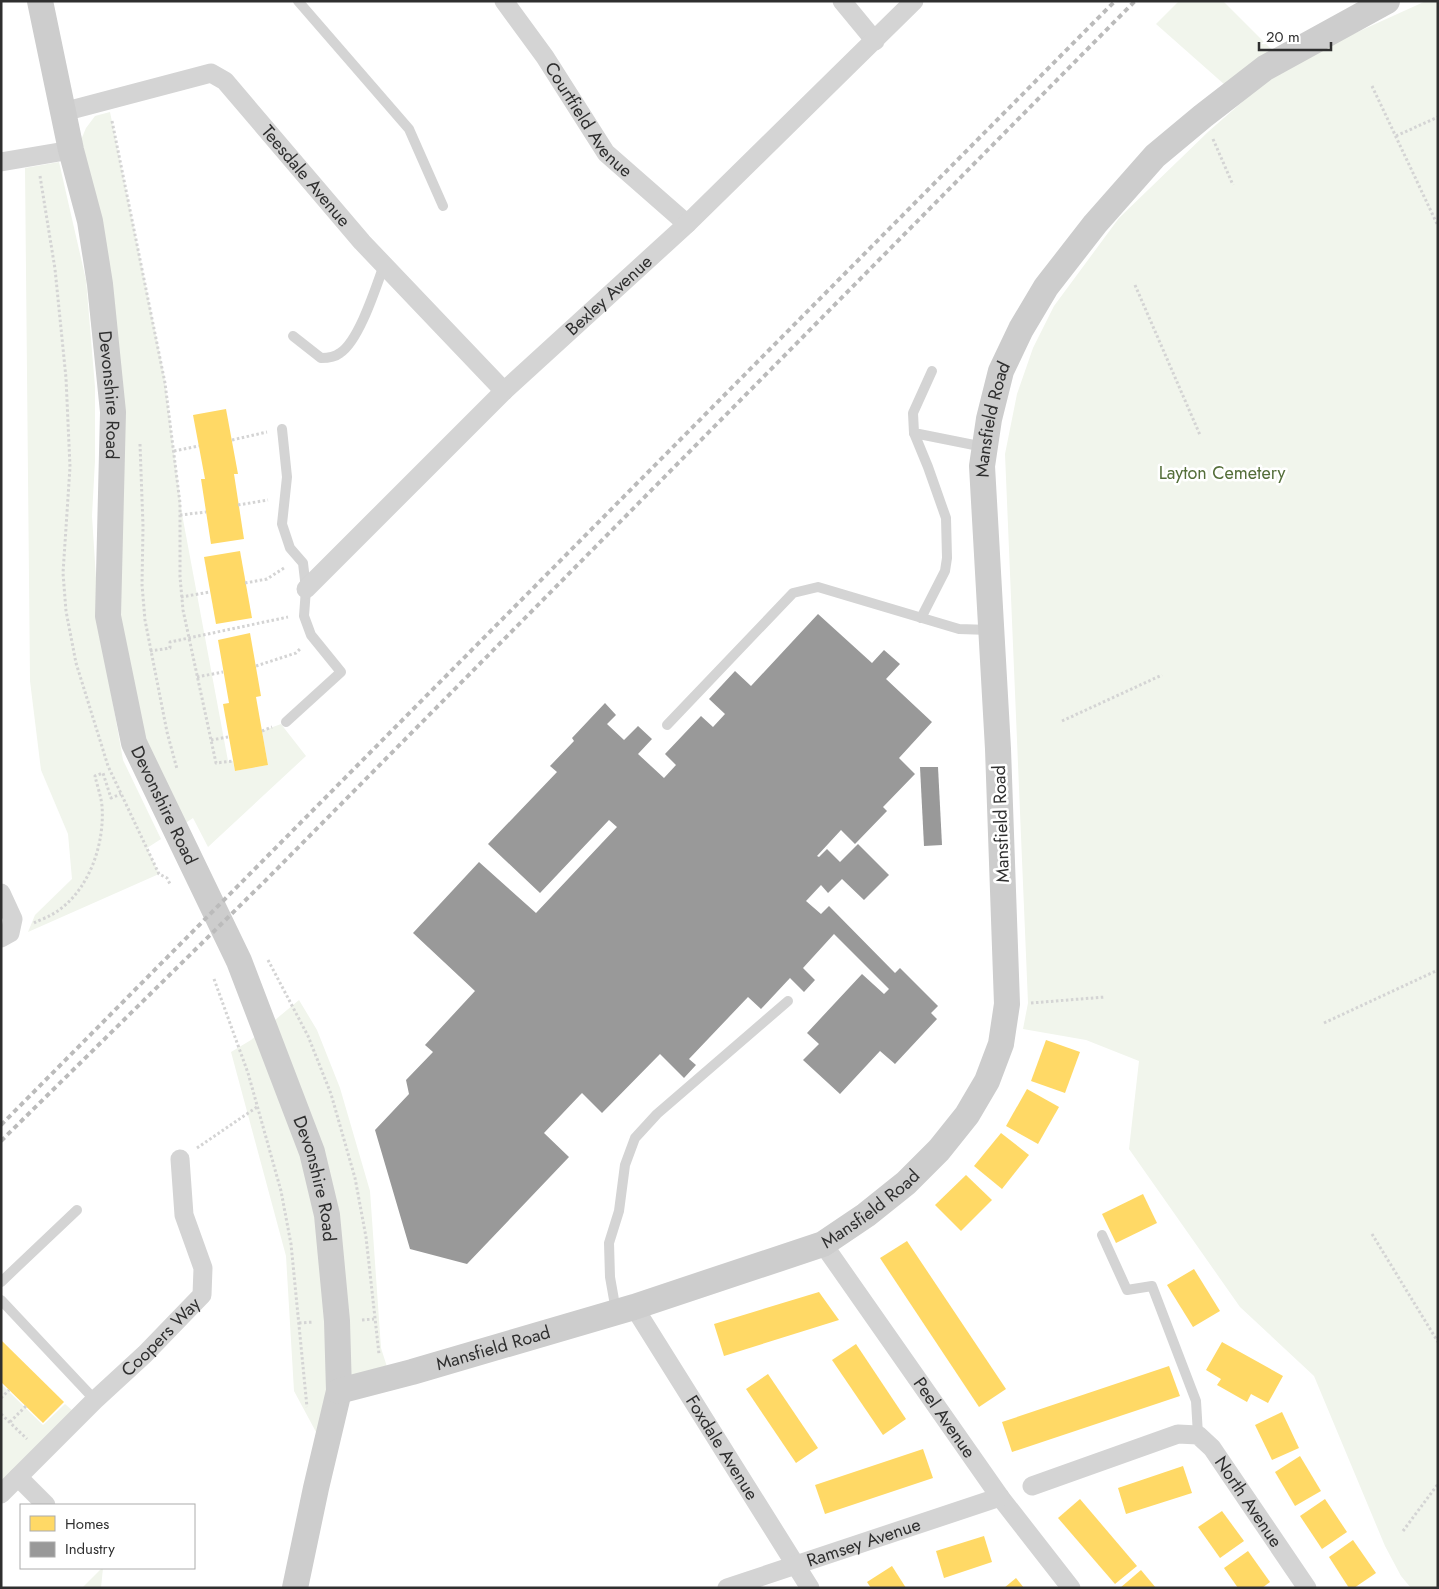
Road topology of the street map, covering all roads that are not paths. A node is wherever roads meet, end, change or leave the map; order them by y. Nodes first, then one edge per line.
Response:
1 (40, 1) edge
2 (298, 1) edge
3 (504, 1) edge
4 (842, 1) edge
5 (914, 1) edge
6 (1387, 1) edge
7 (875, 41) junction
8 (63, 112) junction
9 (71, 150) junction
10 (1, 162) edge
11 (443, 206) dead end
12 (687, 224) junction
13 (384, 265) junction
14 (293, 336) dead end
15 (932, 371) dead end
16 (504, 391) junction
17 (282, 429) road end
18 (914, 433) junction
19 (985, 447) junction
20 (306, 589) junction
21 (921, 618) junction
22 (991, 630) junction
23 (286, 722) dead end
24 (667, 725) dead end
25 (1, 893) edge
26 (8, 930) edge
27 (788, 1001) dead end
28 (180, 1159) road end
29 (77, 1210) dead end
30 (1102, 1235) dead end
31 (823, 1244) junction
32 (1, 1282) edge
33 (1, 1300) edge
34 (625, 1309) junction
35 (339, 1391) junction
36 (95, 1400) junction
37 (1198, 1435) junction
38 (18, 1477) junction
39 (1032, 1486) dead end
40 (1, 1494) edge
41 (1000, 1497) junction
42 (45, 1504) edge
43 (795, 1565) junction
44 (295, 1588) edge
45 (727, 1588) edge
46 (810, 1588) edge
47 (1072, 1588) edge
48 (1307, 1588) edge

1 - 8 street, Devonshire Road
2 - 11 lane
3 - 12 street, Courtfield Avenue
4 - 7 street
5 - 7 street, Bexley Avenue
6 - 19 street, Mansfield Road
7 - 12 street, Bexley Avenue
8 - 9 street, Devonshire Road
8 - 13 street, Teesdale Avenue
9 - 10 street
9 - 35 street, Devonshire Road
12 - 16 street, Bexley Avenue
13 - 14 lane
13 - 16 street, Teesdale Avenue
15 - 18 lane
16 - 20 street, Bexley Avenue
17 - 20 lane
18 - 19 lane
18 - 21 lane
19 - 22 street, Mansfield Road
20 - 23 lane
21 - 22 lane
21 - 24 lane
22 - 31 street, Mansfield Road
25 - 26 street
27 - 34 lane
28 - 36 street, Coopers Way
29 - 32 lane
30 - 37 lane
31 - 34 street, Mansfield Road
31 - 41 street, Peel Avenue
33 - 36 lane
34 - 35 street, Mansfield Road
34 - 43 street, Foxdale Avenue
35 - 44 street, Devonshire Road
36 - 38 street, Coopers Way
37 - 39 street
37 - 48 street, North Avenue
38 - 40 street, Coopers Way
38 - 42 street
41 - 43 street, Ramsey Avenue
41 - 47 street, Peel Avenue
43 - 45 street, Ramsey Avenue
43 - 46 street, Foxdale Avenue

